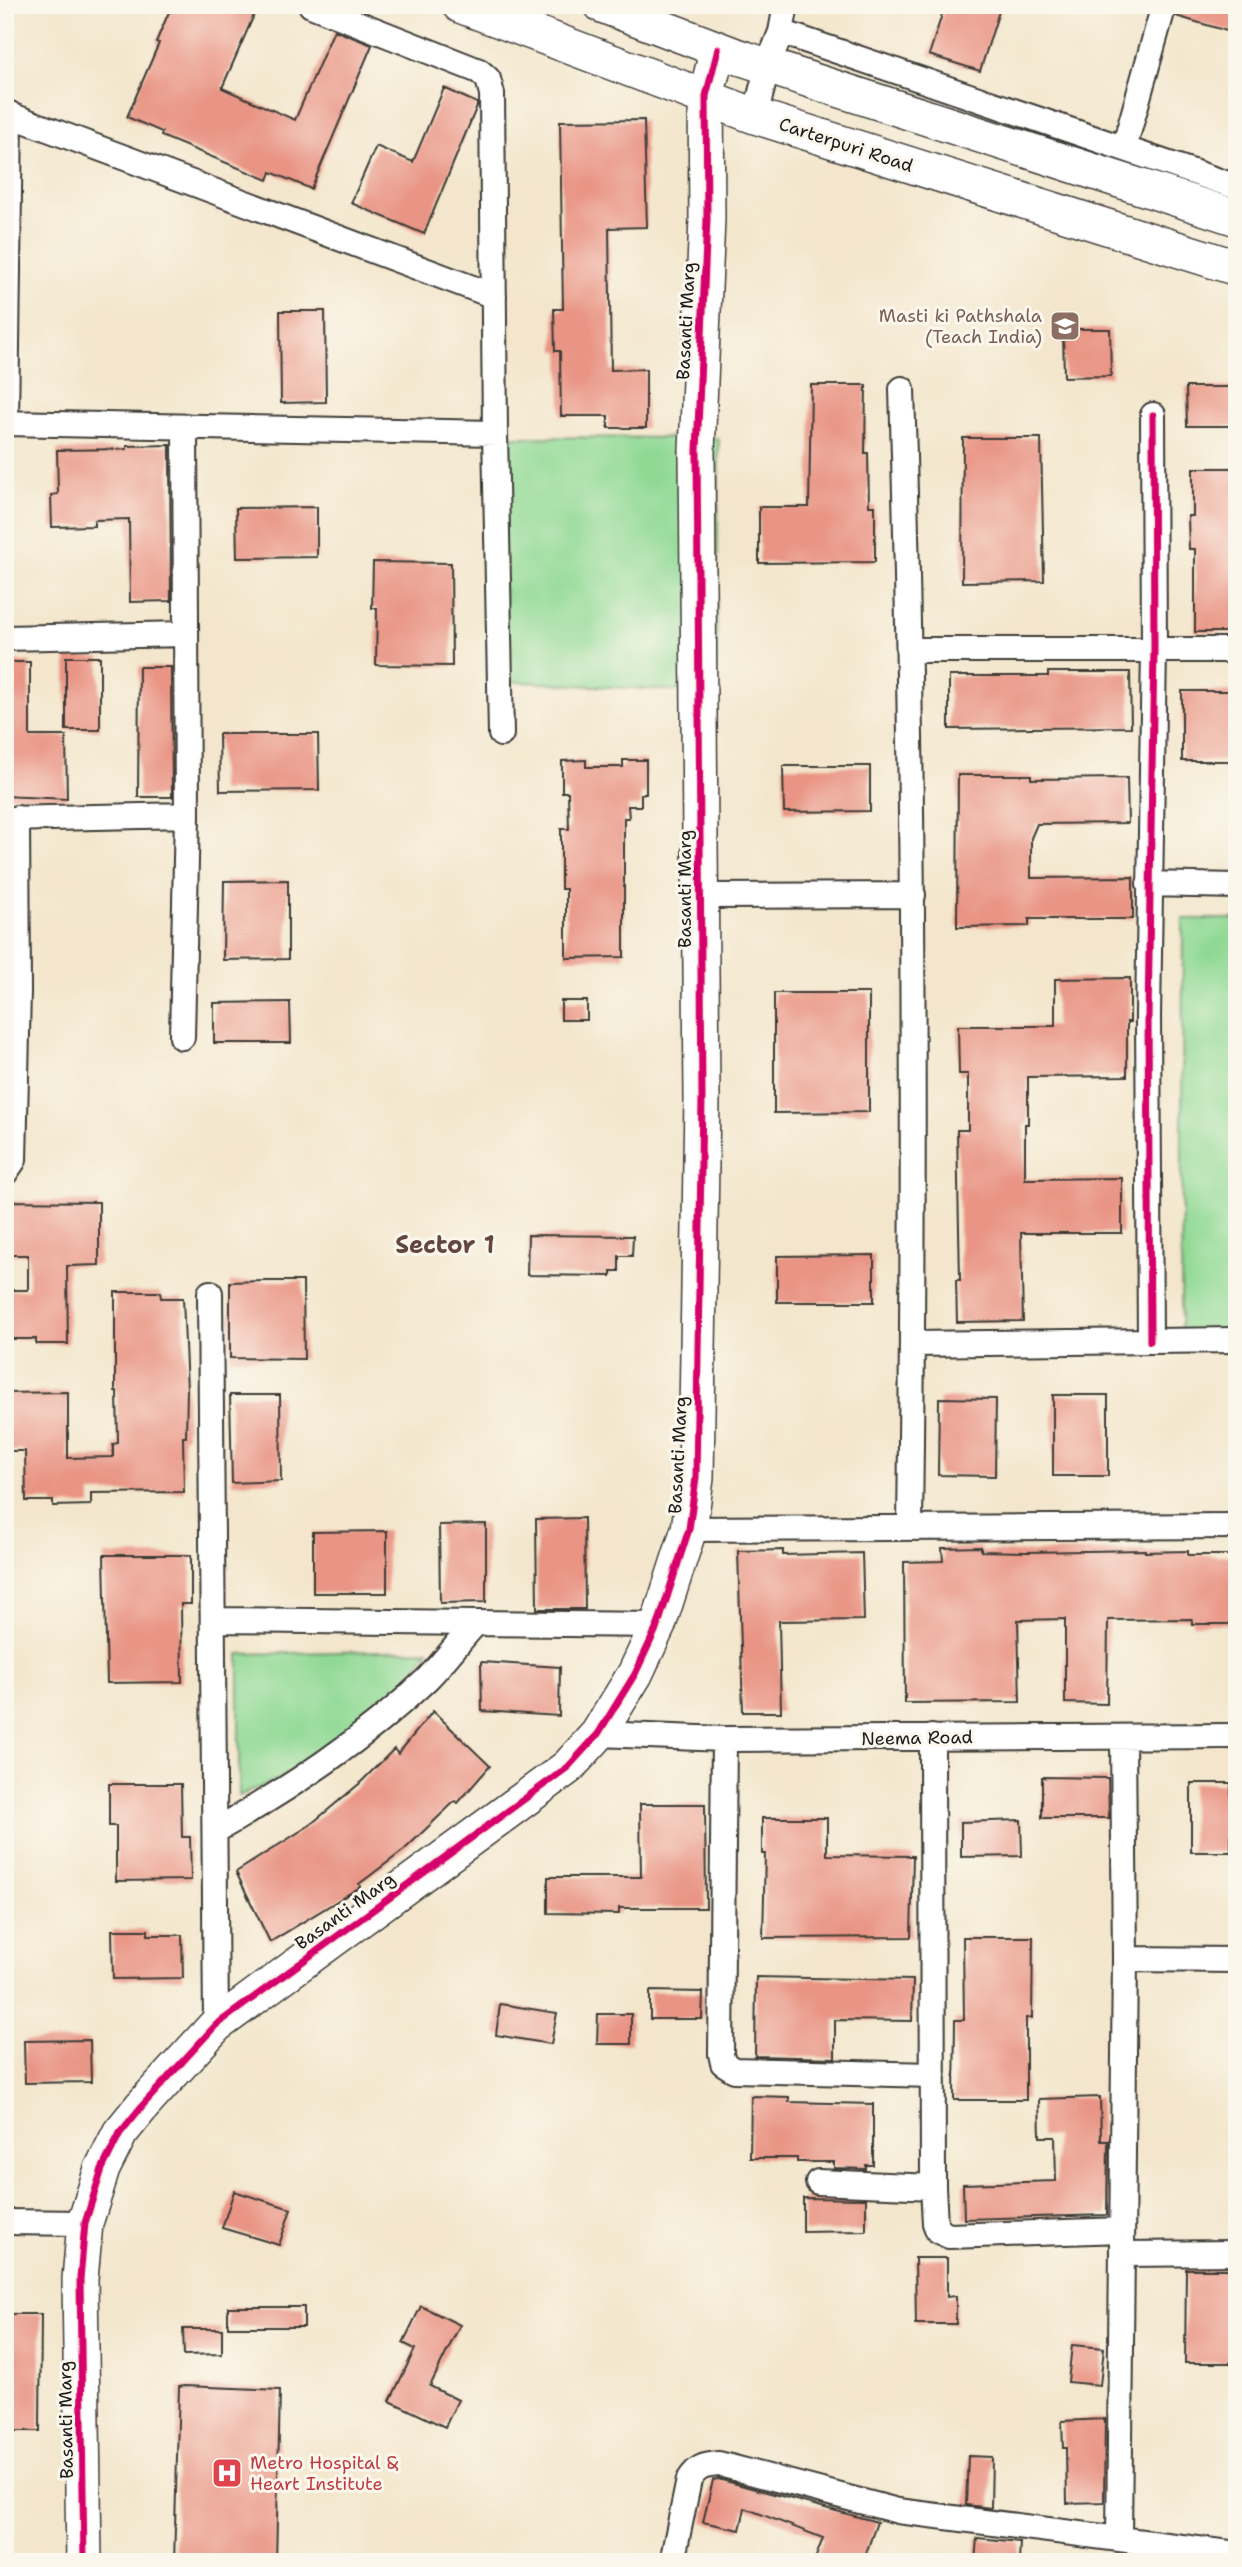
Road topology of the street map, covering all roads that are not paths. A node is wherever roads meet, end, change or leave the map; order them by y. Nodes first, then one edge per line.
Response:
1 (311, 5) edge
2 (460, 5) edge
3 (603, 5) edge
4 (786, 5) edge
5 (1164, 5) edge
6 (781, 32) junction
7 (718, 49) junction
8 (768, 65) junction
9 (706, 96) junction
10 (7, 113) edge
11 (755, 116) junction
12 (1124, 148) junction
13 (1237, 187) edge
14 (1237, 218) edge
15 (1237, 268) edge
16 (494, 296) junction
17 (902, 389) dead end
18 (1153, 415) dead end
19 (6, 423) edge
20 (186, 428) junction
21 (495, 433) junction
22 (185, 634) junction
23 (5, 638) edge
24 (1154, 649) junction
25 (910, 650) junction
26 (1237, 650) edge
27 (500, 734) dead end
28 (187, 815) junction
29 (11, 818) edge
30 (1149, 884) junction
31 (1237, 886) edge
32 (914, 895) junction
33 (701, 896) junction
34 (12, 991) edge
35 (182, 1037) dead end
36 (5, 1173) edge
37 (210, 1293) dead end
38 (1237, 1340) edge
39 (1150, 1341) junction
40 (913, 1344) junction
41 (910, 1526) junction
42 (1237, 1526) edge
43 (689, 1529) junction
44 (213, 1620) junction
45 (476, 1623) junction
46 (658, 1625) junction
47 (598, 1734) junction
48 (1237, 1736) edge
49 (932, 1737) junction
50 (1123, 1738) junction
51 (724, 1740) junction
52 (215, 1831) junction
53 (1125, 1959) junction
54 (1237, 1960) edge
55 (216, 2025) junction
56 (933, 2075) junction
57 (818, 2182) dead end
58 (933, 2187) junction
59 (5, 2222) edge
60 (85, 2223) junction
61 (1122, 2242) junction
62 (1237, 2253) edge
63 (1119, 2538) junction
64 (1237, 2554) edge
65 (84, 2562) edge
66 (672, 2562) edge

1 - 16 street
2 - 9 street, Carterpuri Road
3 - 7 street
4 - 6 street
5 - 12 street
6 - 8 street
6 - 12 street
7 - 8 street
7 - 9 street, Basanti Marg
8 - 11 street
8 - 14 street
9 - 11 street, Carterpuri Road
9 - 33 street, Basanti Marg
10 - 16 street
10 - 19 street
11 - 15 street, Carterpuri Road
12 - 13 street
16 - 21 street
17 - 25 street
18 - 24 street
19 - 20 street
20 - 21 street
20 - 22 street
21 - 27 street
22 - 23 street
22 - 28 street
24 - 25 street
24 - 26 street
24 - 30 street
25 - 32 street
28 - 29 street
28 - 35 street
29 - 34 street
30 - 31 street
30 - 39 street
32 - 33 street
32 - 40 street
33 - 43 street, Basanti Marg
34 - 36 street
37 - 44 street
38 - 39 street
39 - 40 street
40 - 41 street
41 - 42 street
41 - 43 street
43 - 46 street, Basanti Marg
44 - 45 street
44 - 52 street
45 - 46 street
45 - 52 street
46 - 47 street, Basanti Marg
47 - 51 street, Neema Road
47 - 55 street, Basanti Marg
48 - 50 street, Neema Road
49 - 50 street, Neema Road
49 - 51 street, Neema Road
49 - 56 street
50 - 53 street
51 - 56 street
52 - 55 street
53 - 54 street
53 - 61 street
55 - 60 street, Basanti Marg
56 - 58 street
57 - 58 street
58 - 61 street
59 - 60 street
60 - 65 street, Basanti Marg
61 - 62 street
61 - 63 street
63 - 64 street
63 - 66 street

